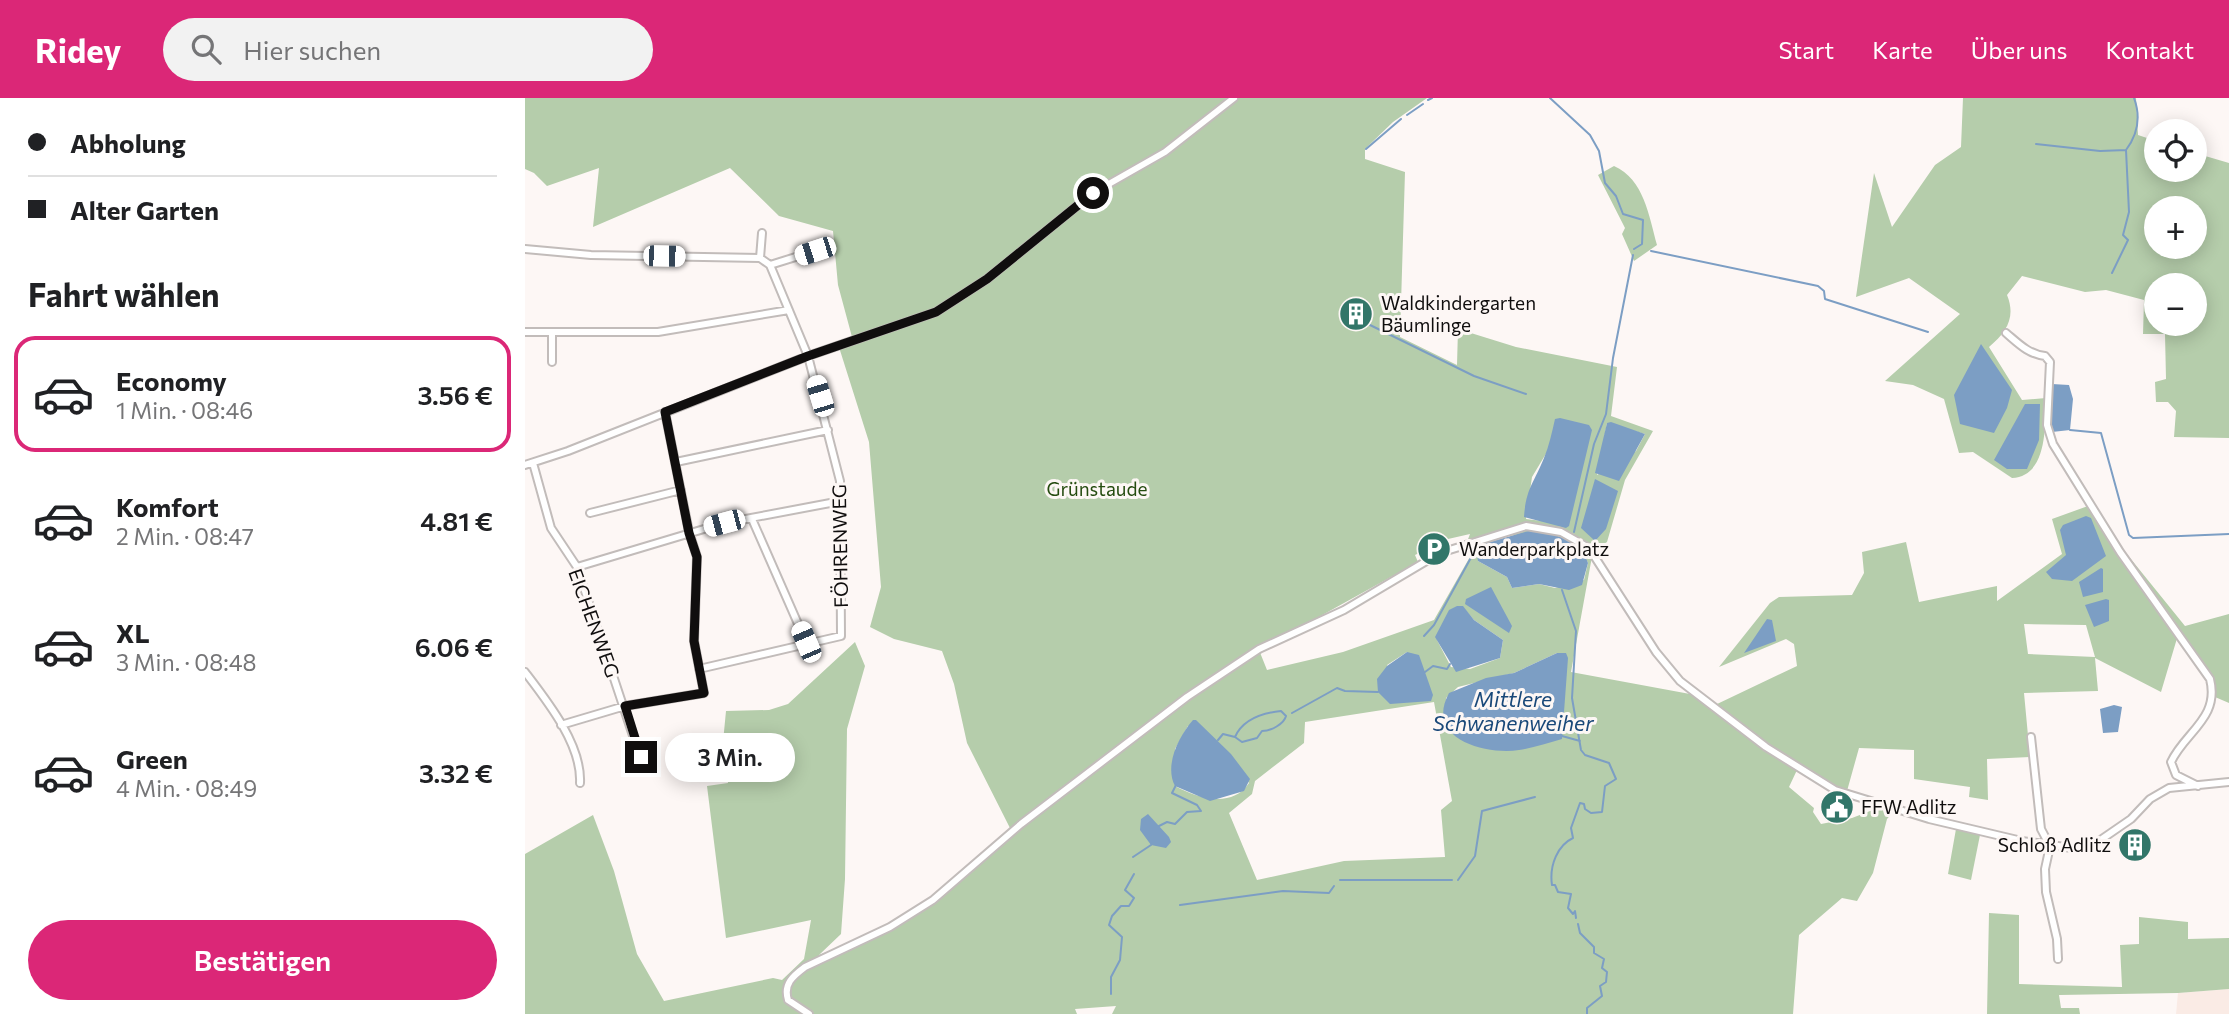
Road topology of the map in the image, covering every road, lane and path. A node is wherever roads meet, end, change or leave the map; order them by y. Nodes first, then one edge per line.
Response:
1 (1234, 98) edge
2 (762, 233) dead end
3 (525, 249) edge
4 (815, 251) dead end
5 (760, 258) junction
6 (770, 265) junction
7 (789, 310) junction
8 (525, 332) edge
9 (552, 332) junction
10 (2006, 333) dead end
11 (808, 356) junction
12 (552, 362) dead end
13 (665, 412) junction
14 (828, 430) junction
15 (676, 463) junction
16 (529, 464) edge
17 (681, 491) junction
18 (841, 501) junction
19 (590, 513) dead end
20 (752, 519) junction
21 (689, 533) junction
22 (577, 567) junction
23 (806, 642) junction
24 (699, 669) junction
25 (525, 672) edge
26 (625, 706) junction
27 (561, 725) junction
28 (2031, 737) dead end
29 (641, 757) dead end
30 (2229, 782) edge
31 (580, 783) dead end
32 (2198, 786) junction
33 (2050, 846) junction
34 (2059, 958) dead end
35 (809, 1014) edge

1 - 11 street
2 - 5 street
3 - 5 street
4 - 6 street
5 - 6 street
6 - 7 street, FÖHRENWEG
7 - 9 street
7 - 11 street, FÖHRENWEG
8 - 9 street
9 - 12 street
10 - 32 street
11 - 13 street
11 - 14 street, FÖHRENWEG
13 - 15 street
13 - 16 street
14 - 15 street
14 - 18 street, FÖHRENWEG
15 - 17 street
16 - 22 street, EICHENWEG
17 - 19 street
17 - 21 street
18 - 20 street
18 - 23 street, FÖHRENWEG
20 - 21 street
20 - 23 street
21 - 22 street
21 - 24 street
22 - 26 street, EICHENWEG
23 - 24 street, FÖHRENWEG
24 - 26 street
25 - 27 street
26 - 27 street
26 - 29 street, EICHENWEG
27 - 31 street
28 - 33 street
30 - 32 street
32 - 33 street
33 - 34 street
33 - 35 street

